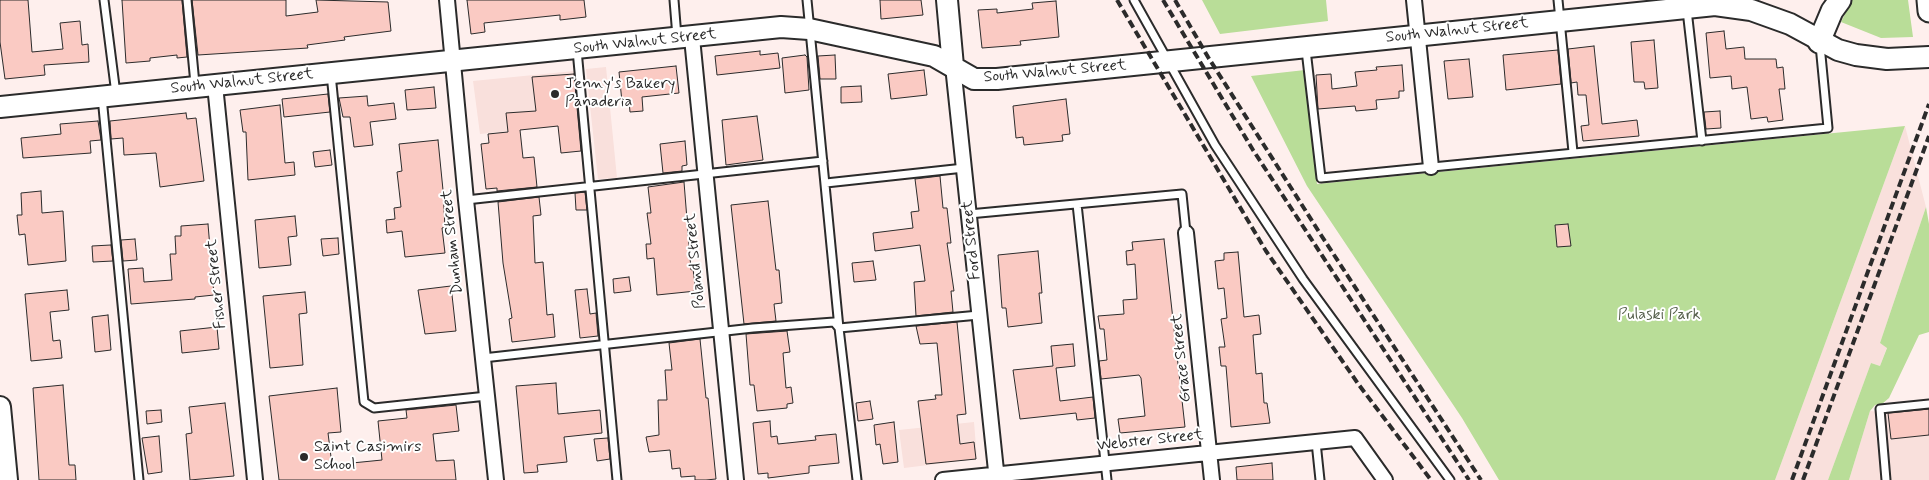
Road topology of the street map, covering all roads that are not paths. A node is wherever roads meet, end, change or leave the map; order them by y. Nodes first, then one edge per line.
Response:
1 (104, 0) edge
2 (187, 0) edge
3 (447, 0) edge
4 (674, 0) edge
5 (807, 0) edge
6 (947, 0) edge
7 (1134, 0) edge
8 (1414, 0) edge
9 (1558, 0) edge
10 (1840, 0) edge
11 (1928, 0) edge
12 (1686, 4) edge
13 (1929, 11) edge
14 (1560, 20) junction
15 (809, 29) junction
16 (1417, 36) junction
17 (684, 38) junction
18 (1820, 42) junction
19 (1306, 47) junction
20 (577, 49) junction
21 (1929, 56) edge
22 (454, 61) junction
23 (1170, 61) junction
24 (953, 66) junction
25 (331, 74) junction
26 (205, 86) junction
27 (109, 96) junction
28 (0, 107) edge
29 (1702, 141) junction
30 (1573, 152) junction
31 (823, 161) junction
32 (1431, 167) junction
33 (964, 168) junction
34 (705, 173) junction
35 (826, 183) junction
36 (590, 186) junction
37 (466, 200) junction
38 (1077, 204) junction
39 (969, 214) junction
40 (1186, 233) joint
41 (979, 315) junction
42 (839, 328) junction
43 (721, 332) junction
44 (604, 346) junction
45 (483, 358) junction
46 (487, 396) junction
47 (1929, 404) edge
48 (0, 407) edge
49 (1316, 442) junction
50 (1209, 453) junction
51 (1106, 464) junction
52 (997, 477) edge
53 (7, 480) edge
54 (139, 480) edge
55 (255, 480) edge
56 (496, 480) edge
57 (617, 480) edge
58 (736, 480) edge
59 (857, 480) edge
60 (943, 480) edge
61 (1107, 480) edge
62 (1212, 480) edge
63 (1320, 480) edge
64 (1385, 480) edge
65 (1450, 480) edge
66 (1886, 480) edge

1 - 27 lane
2 - 26 lane
3 - 22 street, Dunham Street
4 - 17 lane
5 - 15 lane
6 - 24 street, Ford Street
7 - 23 lane
8 - 16 street
9 - 14 lane
10 - 18 main road
11 - 13 main road
12 - 14 street, South Walnut Street
12 - 18 street, South Walnut Street
12 - 29 lane
14 - 16 street, South Walnut Street
14 - 30 lane
15 - 17 street, South Walnut Street
15 - 24 street, South Walnut Street
15 - 31 lane
16 - 19 street, South Walnut Street
16 - 32 street
17 - 20 street, South Walnut Street
17 - 34 street, Poland Street
18 - 21 street, South Walnut Street
18 - 29 lane
19 - 23 street, South Walnut Street
19 - 32 lane
20 - 22 street, South Walnut Street
20 - 36 lane
22 - 25 street, South Walnut Street
22 - 37 street, Dunham Street
23 - 24 street, South Walnut Street
23 - 65 lane
24 - 33 street, Ford Street
25 - 26 street, South Walnut Street
25 - 46 lane
26 - 27 street, South Walnut Street
26 - 55 street, Fisher Street
27 - 28 street, South Walnut Street
27 - 54 lane
29 - 30 lane
30 - 32 lane
31 - 34 lane
31 - 35 lane
33 - 35 lane
33 - 39 street, Ford Street
34 - 36 lane
34 - 43 street, Poland Street
35 - 42 lane
36 - 37 lane
36 - 44 lane
37 - 45 street, Dunham Street
38 - 39 lane
38 - 40 lane
38 - 51 lane
39 - 41 street, Ford Street
40 - 50 street, Grace Street
41 - 42 lane
41 - 52 street, Ford Street
42 - 43 lane
42 - 59 lane
43 - 44 lane
43 - 58 street, Poland Street
44 - 45 lane
44 - 57 lane
45 - 46 street, Dunham Street
46 - 56 street, Dunham Street
47 - 66 lane
48 - 53 street
49 - 50 street, Webster Street
49 - 63 lane
49 - 64 street, Webster Street
50 - 51 street, Webster Street
50 - 62 street, Grace Street
51 - 52 street, Webster Street
51 - 61 lane
52 - 60 street, Webster Street

